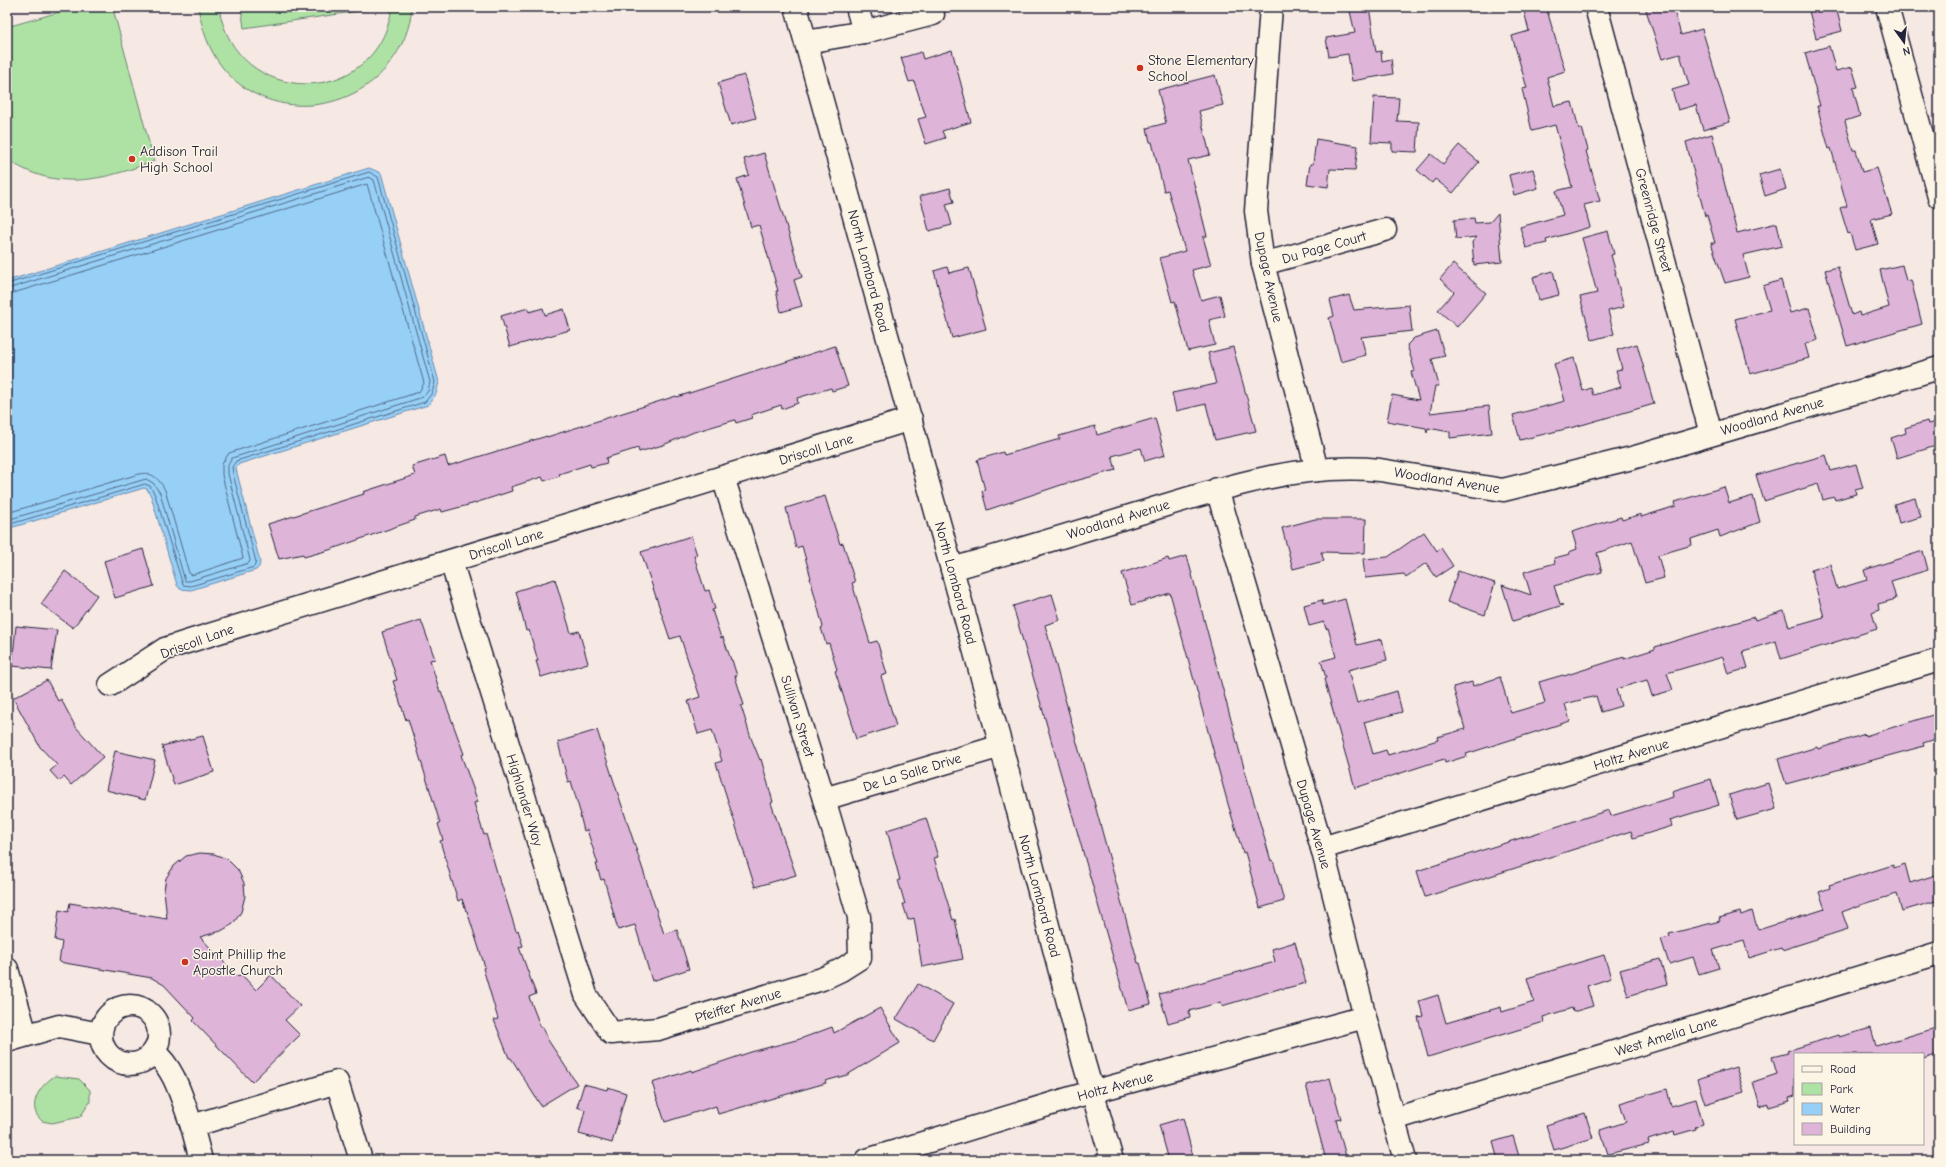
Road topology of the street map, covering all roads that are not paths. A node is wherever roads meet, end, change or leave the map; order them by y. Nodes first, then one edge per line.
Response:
1 (796, 7) edge
2 (858, 7) edge
3 (1271, 7) edge
4 (1596, 7) edge
5 (1888, 7) edge
6 (933, 14) dead end
7 (864, 32) junction
8 (806, 42) junction
9 (1939, 197) edge
10 (1385, 230) dead end
11 (1263, 264) junction
12 (1939, 368) edge
13 (911, 419) junction
14 (1712, 434) junction
15 (1317, 470) junction
16 (723, 477) junction
17 (1217, 490) junction
18 (451, 561) junction
19 (952, 569) junction
20 (1939, 660) edge
21 (110, 686) dead end
22 (1001, 746) junction
23 (824, 799) junction
24 (1322, 848) junction
25 (1939, 953) edge
26 (860, 958) joint
27 (7, 969) edge
28 (1365, 1017) junction
29 (611, 1033) joint
30 (100, 1034) junction
31 (17, 1038) edge
32 (154, 1052) junction
33 (1092, 1092) junction
34 (1394, 1119) junction
35 (192, 1126) junction
36 (201, 1160) edge
37 (361, 1160) edge
38 (867, 1160) edge
39 (1112, 1160) edge
40 (1405, 1160) edge

1 - 8 street, North Lombard Road
2 - 7 street
3 - 11 street, Dupage Avenue
4 - 14 street, Greenridge Street
5 - 9 street
6 - 7 street
7 - 8 street
8 - 13 street, North Lombard Road
10 - 11 street, Du Page Court
11 - 15 street, Dupage Avenue
12 - 14 street, Woodland Avenue
13 - 16 street, Driscoll Lane
13 - 19 street, North Lombard Road
14 - 15 street, Woodland Avenue
15 - 17 street, Woodland Avenue
16 - 18 street, Driscoll Lane
16 - 23 street, Sullivan Street
17 - 19 street, Woodland Avenue
17 - 24 street, Dupage Avenue
18 - 21 street, Driscoll Lane
18 - 29 street, Highlander Way
19 - 22 street, North Lombard Road
20 - 24 street, Holtz Avenue
22 - 23 street, De La Salle Drive
22 - 33 street, North Lombard Road
23 - 26 street, Sullivan Street
24 - 28 street, Dupage Avenue
25 - 34 street, West Amelia Lane
26 - 29 street, Pfeiffer Avenue
27 - 31 street
28 - 33 street, Holtz Avenue
28 - 34 street, Dupage Avenue
30 - 31 street
30 - 32 street
30 - 32 street
32 - 35 street
33 - 38 street, Holtz Avenue
33 - 39 street, North Lombard Road
34 - 40 street, Dupage Avenue
35 - 36 street
35 - 37 street

